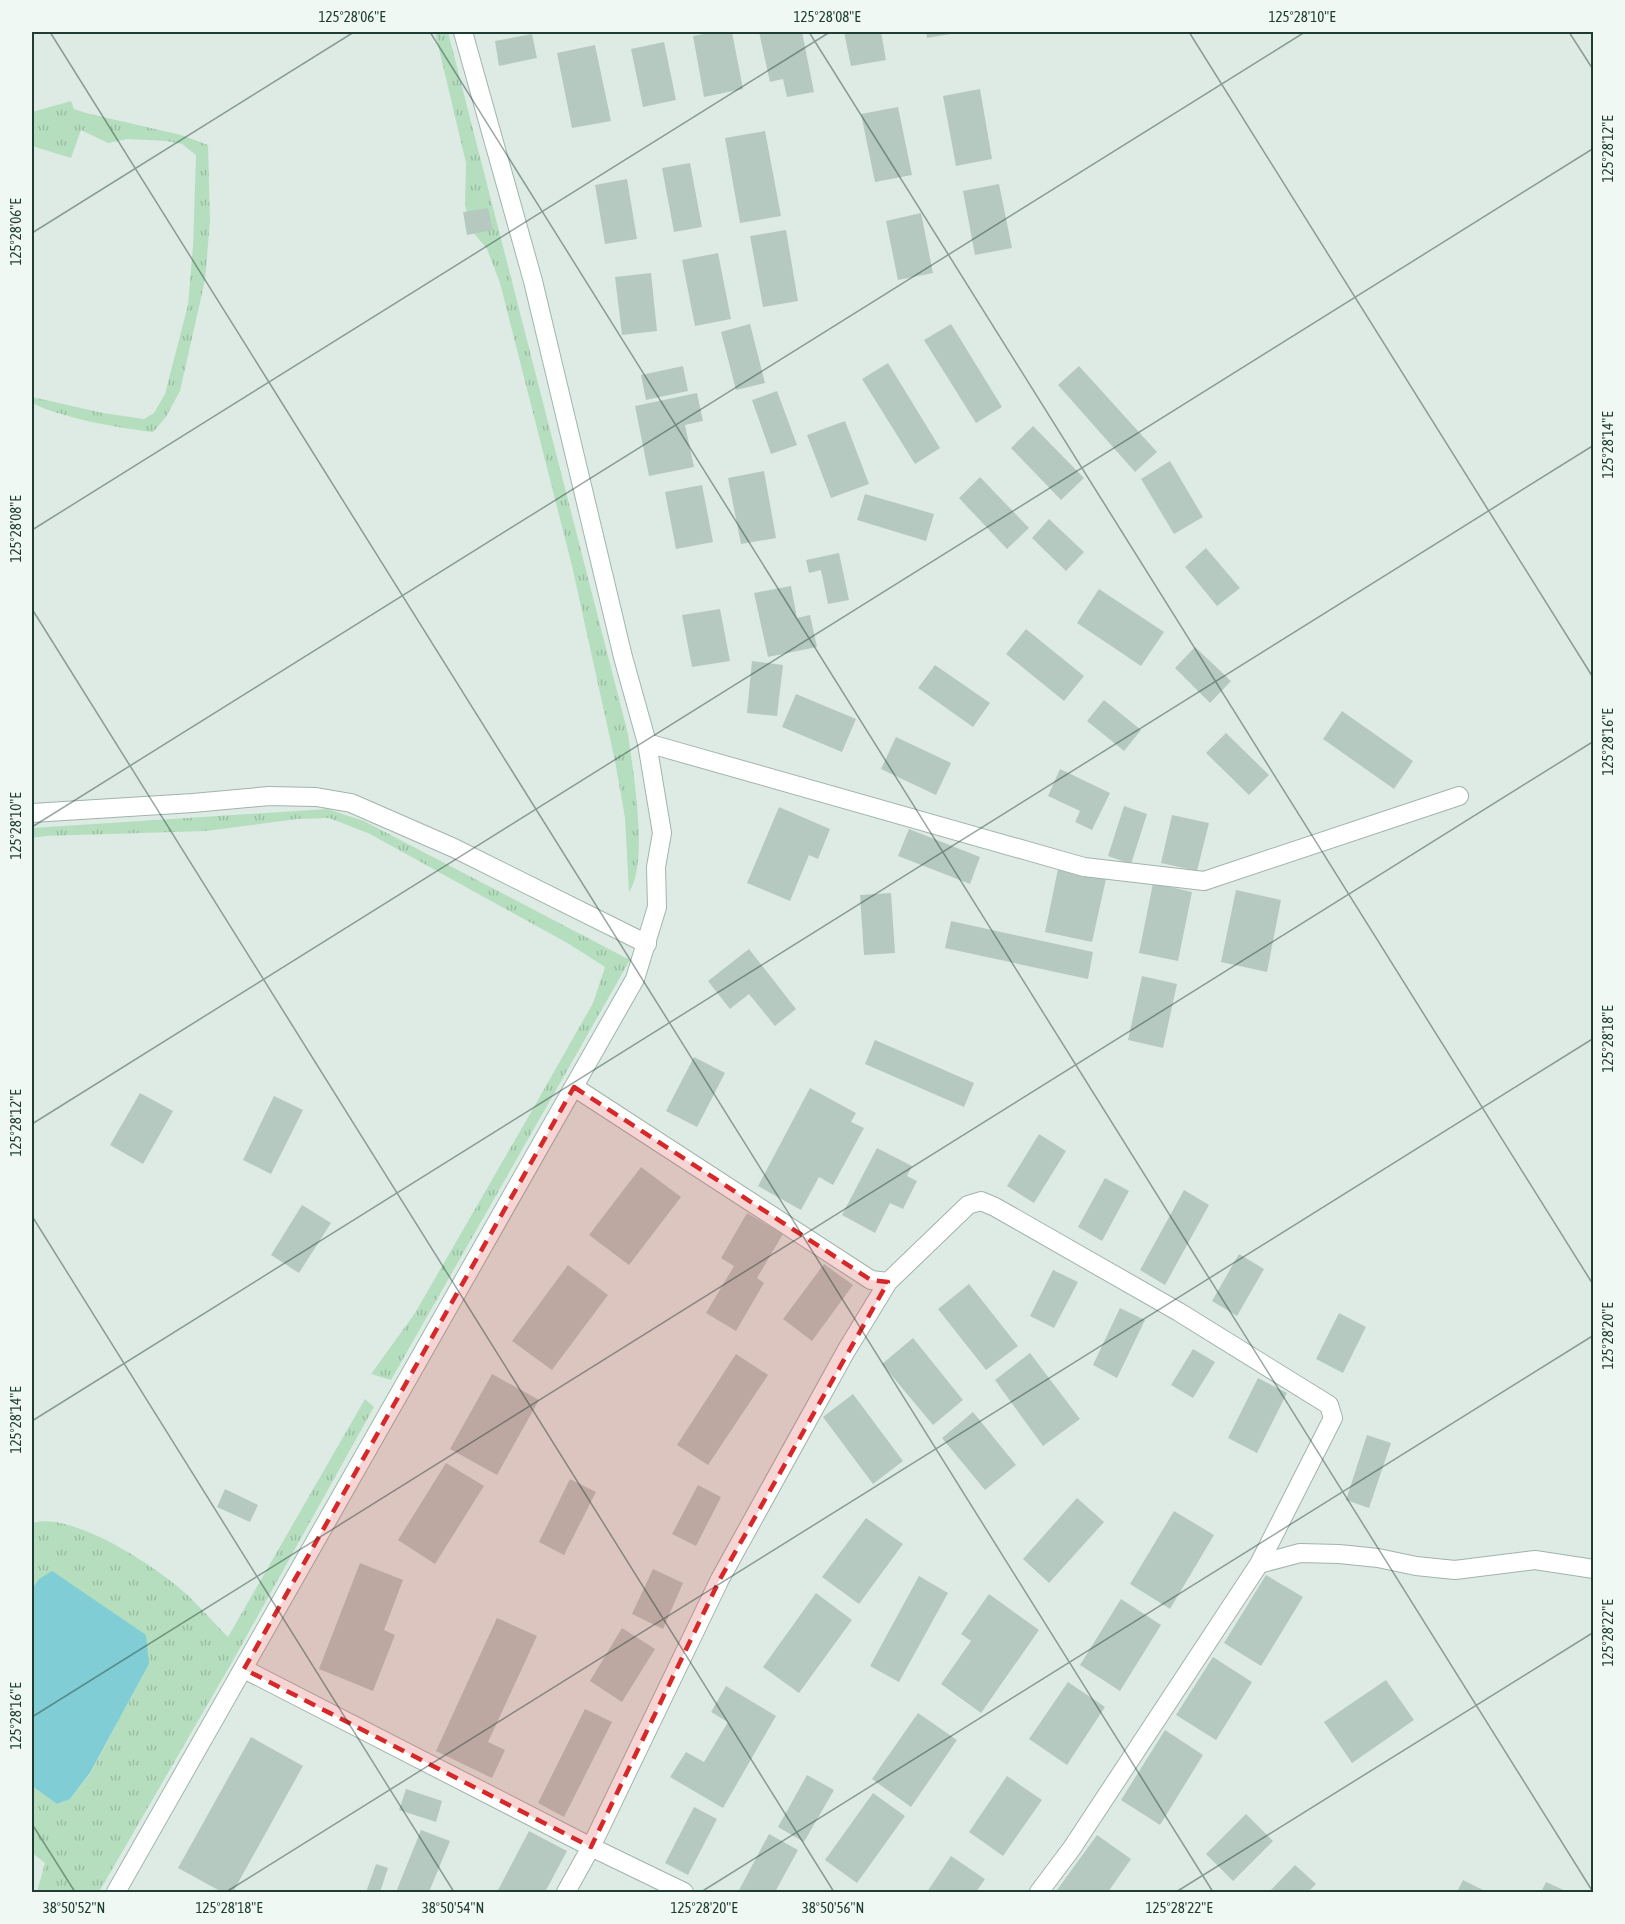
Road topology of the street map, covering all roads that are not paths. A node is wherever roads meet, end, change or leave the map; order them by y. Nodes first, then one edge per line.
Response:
1 (465, 32) edge
2 (647, 742) junction
3 (1459, 796) dead end
4 (32, 813) edge
5 (647, 944) junction
6 (574, 1087) junction
7 (888, 1282) junction
8 (1259, 1564) junction
9 (1593, 1569) edge
10 (244, 1669) junction
11 (591, 1847) junction
12 (116, 1893) edge
13 (566, 1893) edge
14 (684, 1893) edge
15 (1039, 1893) edge

1 - 2 street
2 - 3 street
2 - 5 street
4 - 5 street
5 - 6 street
6 - 7 street
6 - 10 street
7 - 8 street
7 - 11 street
8 - 9 street
8 - 15 street
10 - 11 street
10 - 12 street
11 - 13 street
11 - 14 street

